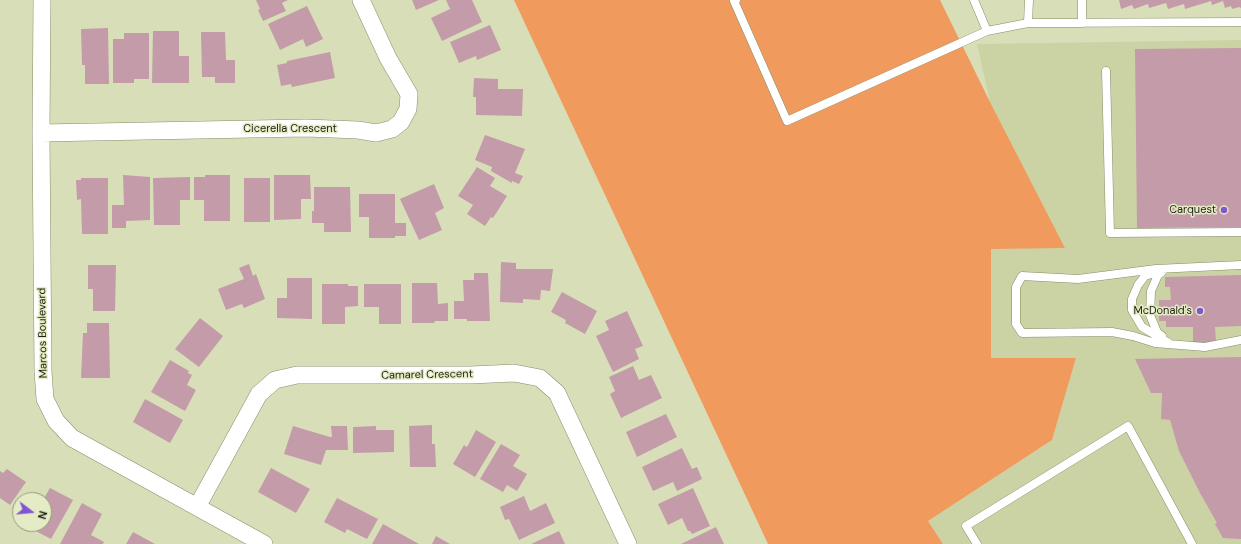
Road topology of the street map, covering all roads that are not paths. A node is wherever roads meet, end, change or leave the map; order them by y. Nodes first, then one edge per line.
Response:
1 (42, 0) edge
2 (361, 0) edge
3 (736, 0) edge
4 (974, 0) edge
5 (1029, 0) edge
6 (1082, 0) edge
7 (1241, 22) edge
8 (1028, 23) junction
9 (1085, 23) junction
10 (987, 30) junction
11 (1106, 71) dead end
12 (41, 133) junction
13 (1241, 232) edge
14 (1241, 265) edge
15 (1168, 268) junction
16 (1241, 340) edge
17 (1172, 344) junction
18 (197, 507) junction
19 (264, 544) edge
20 (628, 544) edge
21 (977, 544) edge
22 (1192, 544) edge

1 - 12 street, Marcos Boulevard
2 - 12 street, Cicerella Crescent
3 - 10 lane
4 - 10 lane
5 - 8 lane
6 - 9 lane
7 - 9 lane
8 - 9 lane
8 - 10 lane
11 - 13 lane
12 - 18 street, Marcos Boulevard
14 - 15 lane
15 - 17 lane
15 - 17 lane
15 - 17 lane
16 - 17 lane
18 - 19 street, Marcos Boulevard
18 - 20 street, Camarel Crescent
21 - 22 lane

